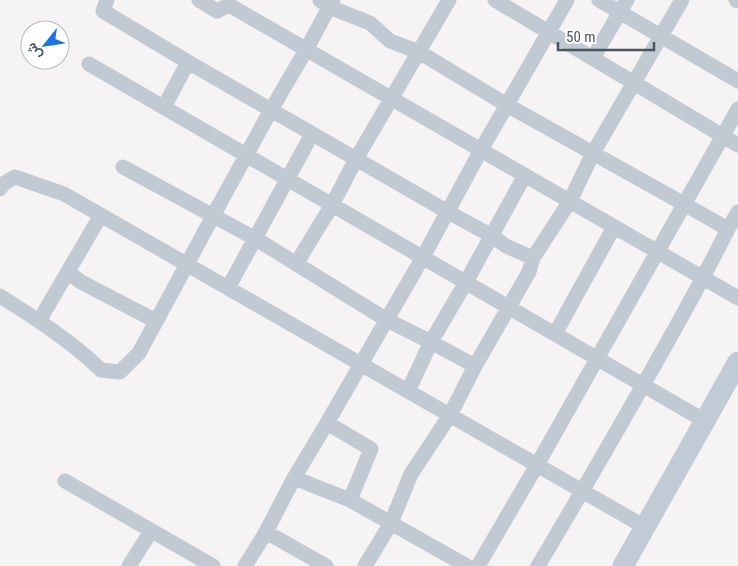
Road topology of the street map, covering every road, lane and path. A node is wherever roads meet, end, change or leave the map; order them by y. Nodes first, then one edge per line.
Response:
1 (107, 0) edge
2 (199, 0) edge
3 (449, 0) edge
4 (495, 0) edge
5 (566, 0) edge
6 (599, 0) edge
7 (682, 0) edge
8 (327, 2) edge
9 (221, 5) edge
10 (623, 6) edge
11 (548, 32) junction
12 (662, 36) junction
13 (306, 50) junction
14 (419, 52) junction
15 (593, 58) junction
16 (188, 62) junction
17 (88, 64) dead end
18 (738, 81) edge
19 (634, 83) junction
20 (391, 98) junction
21 (507, 105) junction
22 (164, 107) junction
23 (738, 109) edge
24 (271, 110) junction
25 (312, 134) junction
26 (723, 136) junction
27 (738, 145) edge
28 (481, 150) junction
29 (593, 153) junction
30 (247, 155) junction
31 (356, 159) junction
32 (123, 167) dead end
33 (525, 175) junction
34 (288, 179) junction
35 (0, 189) edge
36 (570, 201) junction
37 (684, 204) junction
38 (332, 205) junction
39 (448, 212) junction
40 (738, 212) edge
41 (101, 215) junction
42 (213, 216) junction
43 (614, 227) junction
44 (728, 230) junction
45 (492, 236) junction
46 (256, 239) junction
47 (657, 251) junction
48 (423, 257) junction
49 (533, 258) junction
50 (187, 264) junction
51 (296, 264) junction
52 (68, 272) junction
53 (704, 278) junction
54 (466, 282) junction
55 (228, 288) junction
56 (0, 296) edge
57 (738, 298) edge
58 (509, 307) junction
59 (387, 320) junction
60 (39, 321) junction
61 (156, 321) junction
62 (555, 334) junction
63 (431, 342) junction
64 (597, 358) junction
65 (738, 362) edge
66 (361, 364) junction
67 (475, 366) junction
68 (643, 385) junction
69 (408, 391) junction
70 (450, 415) junction
71 (705, 421) junction
72 (327, 423) junction
73 (537, 465) junction
74 (294, 478) junction
75 (65, 481) dead end
76 (583, 491) junction
77 (350, 500) junction
78 (391, 523) junction
79 (645, 527) junction
80 (151, 530) junction
81 (266, 532) junction
82 (190, 560) edge
83 (304, 560) edge
84 (130, 566) edge
85 (213, 566) edge
86 (246, 566) edge
87 (326, 566) edge
88 (365, 566) edge
89 (467, 566) edge
90 (478, 566) edge
91 (538, 566) edge
92 (623, 566) edge

1 - 16 street
2 - 9 street
3 - 14 street
4 - 11 street
5 - 11 street
6 - 10 street
7 - 12 street
8 - 13 street
8 - 14 street
9 - 13 street
10 - 12 street
10 - 15 street
11 - 15 street
11 - 21 street
12 - 18 street
12 - 19 street
13 - 20 street
13 - 24 street
14 - 20 street
14 - 21 street
15 - 19 street
16 - 22 street
16 - 24 street
17 - 22 street
19 - 26 street
19 - 29 street
20 - 28 street
20 - 31 street
21 - 28 street
21 - 29 street
22 - 30 street
23 - 26 street
24 - 25 street
24 - 30 street
25 - 31 street
25 - 34 street
26 - 27 street
26 - 37 street
28 - 33 street
28 - 39 street
29 - 36 street
29 - 37 street
30 - 34 street
30 - 42 street
31 - 38 street
31 - 39 street
32 - 42 street
33 - 36 street
33 - 45 street
34 - 38 street
34 - 46 street
35 - 41 street
36 - 43 street
36 - 49 street
37 - 44 street
37 - 47 street
38 - 48 street
38 - 51 street
39 - 45 street
39 - 48 street
40 - 44 street
41 - 50 street
41 - 52 street
42 - 46 street
42 - 50 street
43 - 47 street
43 - 62 street
44 - 53 street
45 - 49 street
45 - 54 street
46 - 51 street
46 - 55 street
47 - 53 street
47 - 64 street
48 - 54 street
48 - 59 street
49 - 58 street
50 - 55 street
50 - 61 street
51 - 59 street
52 - 60 street
52 - 61 street
53 - 57 street
53 - 68 street
54 - 58 street
54 - 63 street
55 - 66 street
56 - 60 street
58 - 62 street
58 - 67 street
59 - 63 street
59 - 66 street
60 - 61 street
62 - 64 street
63 - 67 street
63 - 69 street
64 - 68 street
64 - 73 street
65 - 71 main road
66 - 69 street
66 - 72 street
67 - 70 street
68 - 71 street
68 - 76 street
69 - 70 street
70 - 73 street
70 - 78 street
71 - 79 main road
72 - 74 street
72 - 77 street
73 - 76 street
73 - 90 street
74 - 77 street
74 - 81 street
75 - 80 street
76 - 79 street
76 - 91 street
77 - 78 street
78 - 88 street
78 - 89 street
79 - 92 main road
80 - 82 street
80 - 84 street
81 - 83 street
81 - 86 street
82 - 85 street
83 - 87 street

